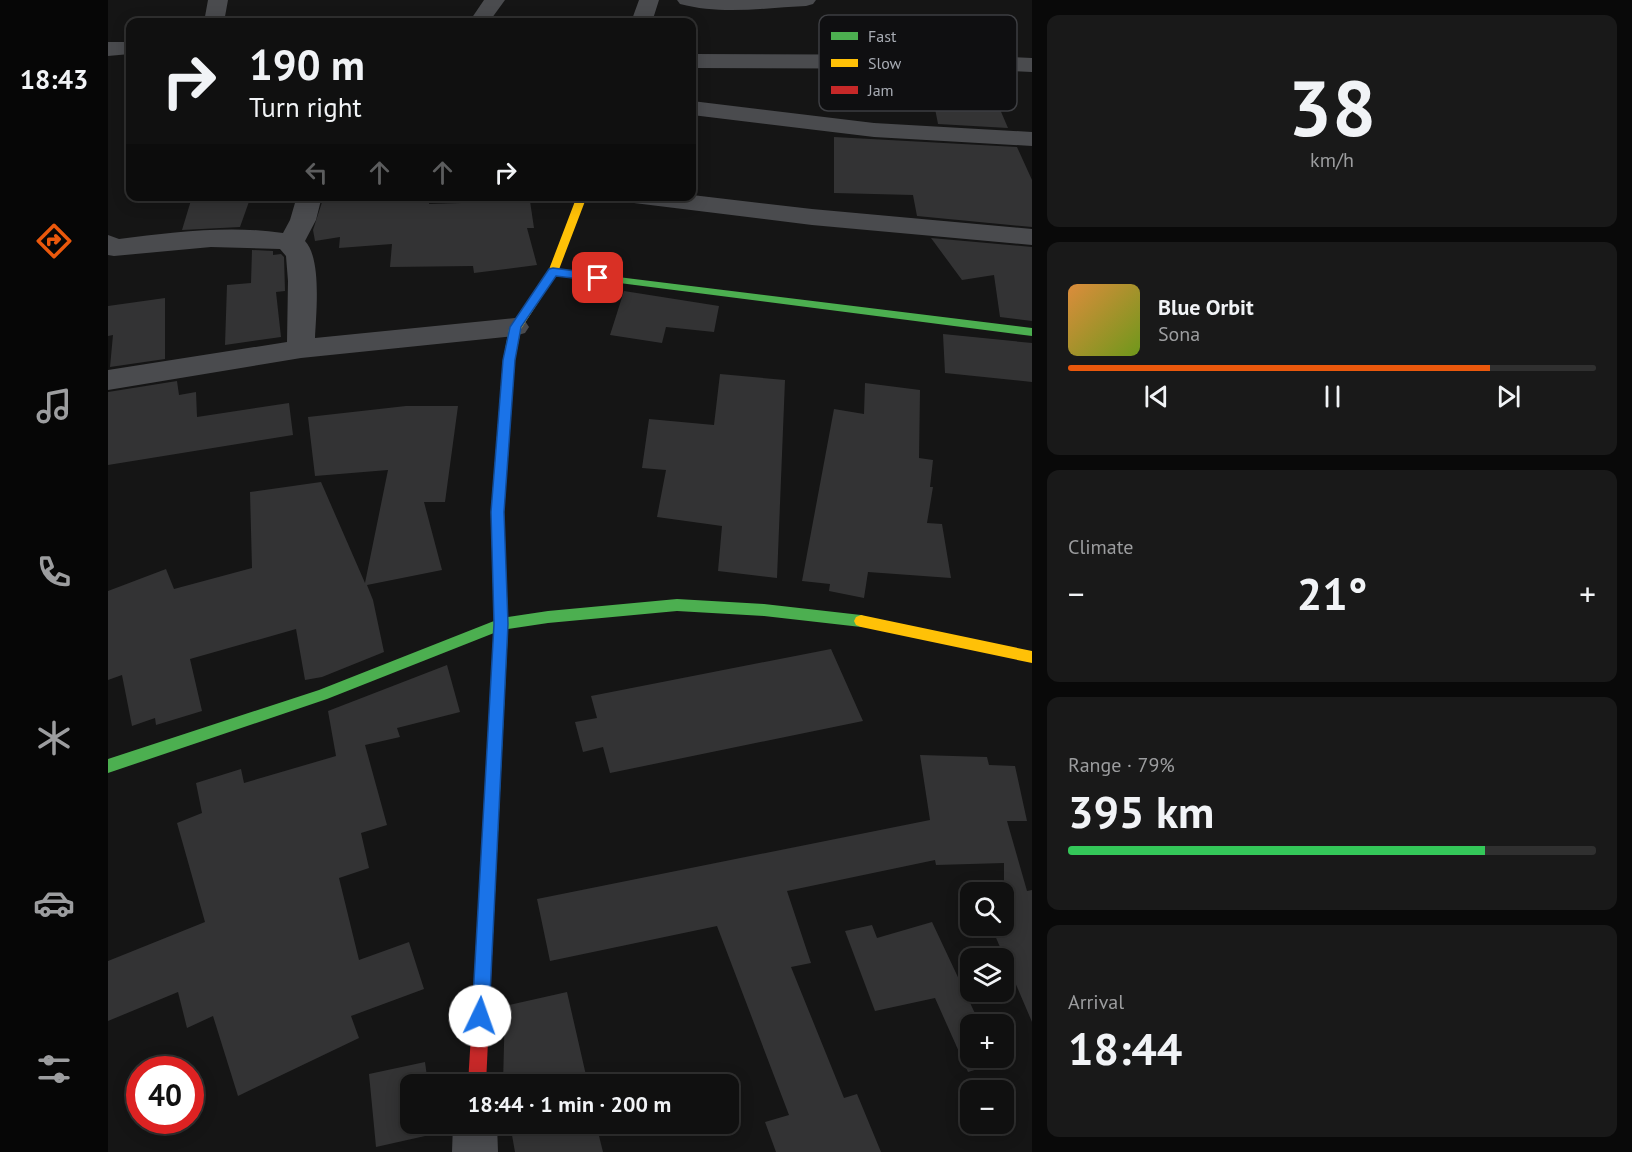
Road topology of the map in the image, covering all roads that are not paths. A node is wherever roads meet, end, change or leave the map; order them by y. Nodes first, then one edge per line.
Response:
1 (218, 0) edge
2 (495, 0) edge
3 (649, 0) edge
4 (687, 0) edge
5 (806, 0) edge
6 (215, 18) edge
7 (482, 18) edge
8 (643, 18) edge
9 (126, 48) edge
10 (108, 49) edge
11 (696, 61) edge
12 (819, 61) edge
13 (1017, 64) edge
14 (1032, 65) edge
15 (696, 108) edge
16 (1032, 139) edge
17 (309, 201) edge
18 (580, 201) edge
19 (676, 201) edge
20 (1032, 237) edge
21 (108, 243) edge
22 (291, 243) junction
23 (553, 272) junction
24 (515, 327) junction
25 (1032, 332) edge
26 (301, 349) junction
27 (108, 380) edge
28 (501, 624) junction
29 (1032, 657) edge
30 (108, 766) edge
31 (478, 1074) edge
32 (475, 1134) edge
33 (475, 1152) edge

1 - 6 street
2 - 7 street
3 - 8 street
4 - 5 street
9 - 10 street
11 - 12 street
13 - 14 street
15 - 16 street
17 - 22 street
18 - 23 street
19 - 20 street
21 - 22 street
22 - 26 street
23 - 24 street
23 - 25 street
24 - 26 street
24 - 28 street
26 - 27 street
28 - 29 street
28 - 30 street
28 - 31 street
32 - 33 street

